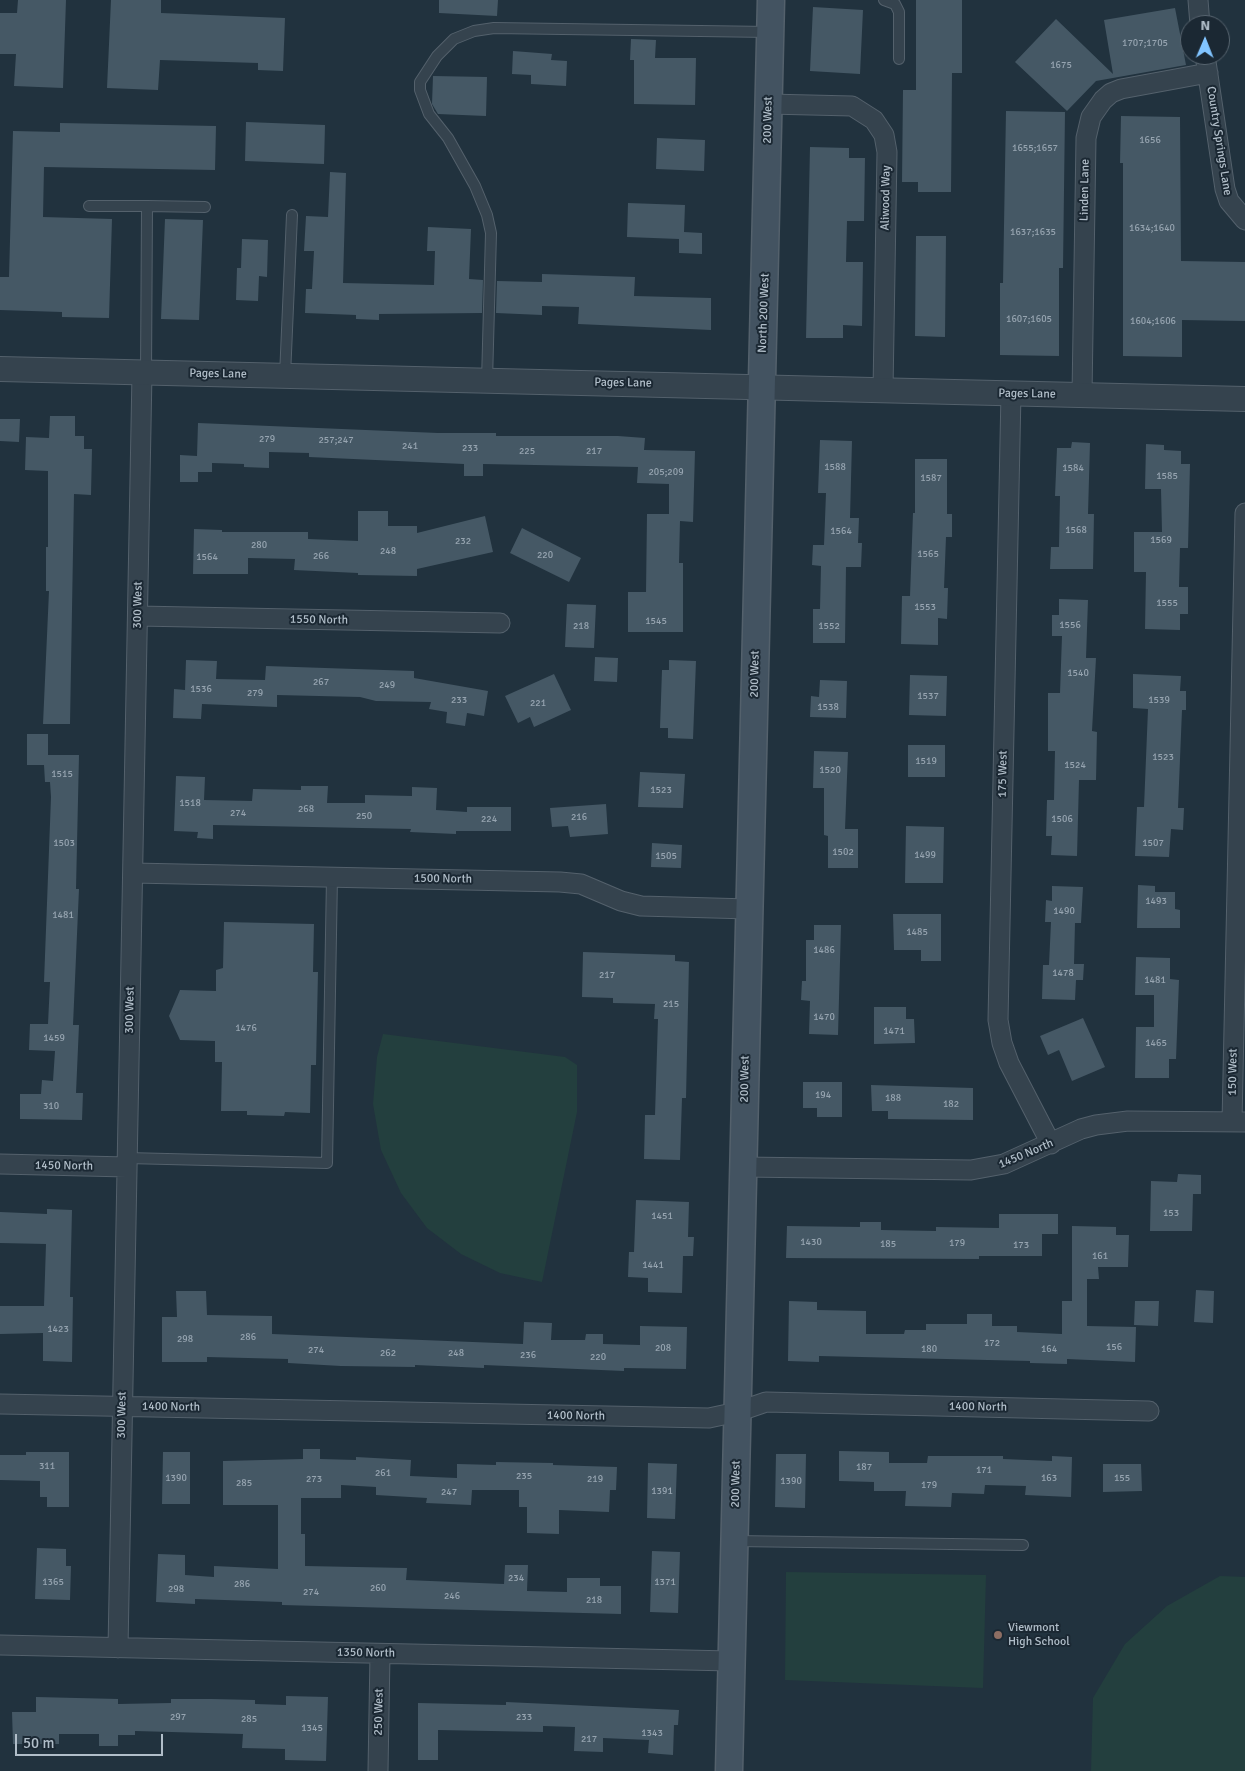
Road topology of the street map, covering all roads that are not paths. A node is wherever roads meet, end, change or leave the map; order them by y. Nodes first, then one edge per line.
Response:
1 (771, 0) edge
2 (884, 0) edge
3 (1198, 0) edge
4 (1199, 15) edge
5 (770, 32) junction
6 (899, 59) dead end
7 (1203, 65) edge
8 (1206, 65) edge
9 (768, 104) junction
10 (89, 206) dead end
11 (147, 206) junction
12 (205, 207) dead end
13 (292, 215) dead end
14 (1245, 220) edge
15 (766, 240) joint
16 (0, 369) edge
17 (144, 373) junction
18 (285, 376) junction
19 (487, 381) junction
20 (762, 387) junction
21 (883, 390) junction
22 (1010, 393) junction
23 (1082, 395) junction
24 (1245, 399) edge
25 (1245, 513) edge
26 (138, 616) junction
27 (500, 623) dead end
28 (1243, 659) edge
29 (133, 873) junction
30 (332, 877) junction
31 (1241, 891) edge
32 (749, 908) junction
33 (1238, 1122) edge
34 (1051, 1144) junction
35 (127, 1162) junction
36 (0, 1164) edge
37 (743, 1168) junction
38 (0, 1404) edge
39 (122, 1406) junction
40 (737, 1412) junction
41 (1149, 1412) dead end
42 (734, 1541) junction
43 (1023, 1545) dead end
44 (0, 1645) edge
45 (118, 1648) junction
46 (380, 1654) junction
47 (731, 1661) junction
48 (378, 1771) edge
49 (729, 1771) edge

1 - 5 main road, 200 West
2 - 6 lane
3 - 4 street
5 - 9 main road, 200 West
5 - 19 lane
7 - 23 street, Linden Lane
8 - 14 street, Country Springs Lane
9 - 15 main road, 200 West
9 - 21 street, Aliwood Way
10 - 11 lane
11 - 12 lane
11 - 17 lane
13 - 18 lane
15 - 20 main road, North 200 West
16 - 17 street, Pages Lane
17 - 18 street, Pages Lane
17 - 26 street, 300 West
18 - 19 street, Pages Lane
19 - 20 street, Pages Lane
20 - 21 street, Pages Lane
20 - 32 main road, 200 West
21 - 22 street, Pages Lane
22 - 23 street, Pages Lane
22 - 34 street, 175 West
23 - 24 street, Pages Lane
25 - 28 street, 150 West
26 - 27 street, 1550 North
26 - 29 street, 300 West
28 - 31 street, 150 West
29 - 30 street, 1500 North
29 - 35 street, 300 West
30 - 32 street, 1500 North
30 - 35 lane
31 - 33 street, 150 West
32 - 37 main road, 200 West
33 - 34 street, 1450 North
34 - 37 street, 1450 North
35 - 36 street, 1450 North
35 - 39 street, 300 West
37 - 40 main road, 200 West
38 - 39 street, 1400 North
39 - 40 street, 1400 North
39 - 45 street, 300 West
40 - 41 street, 1400 North
40 - 42 main road, 200 West
42 - 43 lane
42 - 47 main road, 200 West
44 - 45 street, 1350 North
45 - 46 street, 1350 North
46 - 47 street, 1350 North
46 - 48 street, 250 West
47 - 49 main road, 200 West

